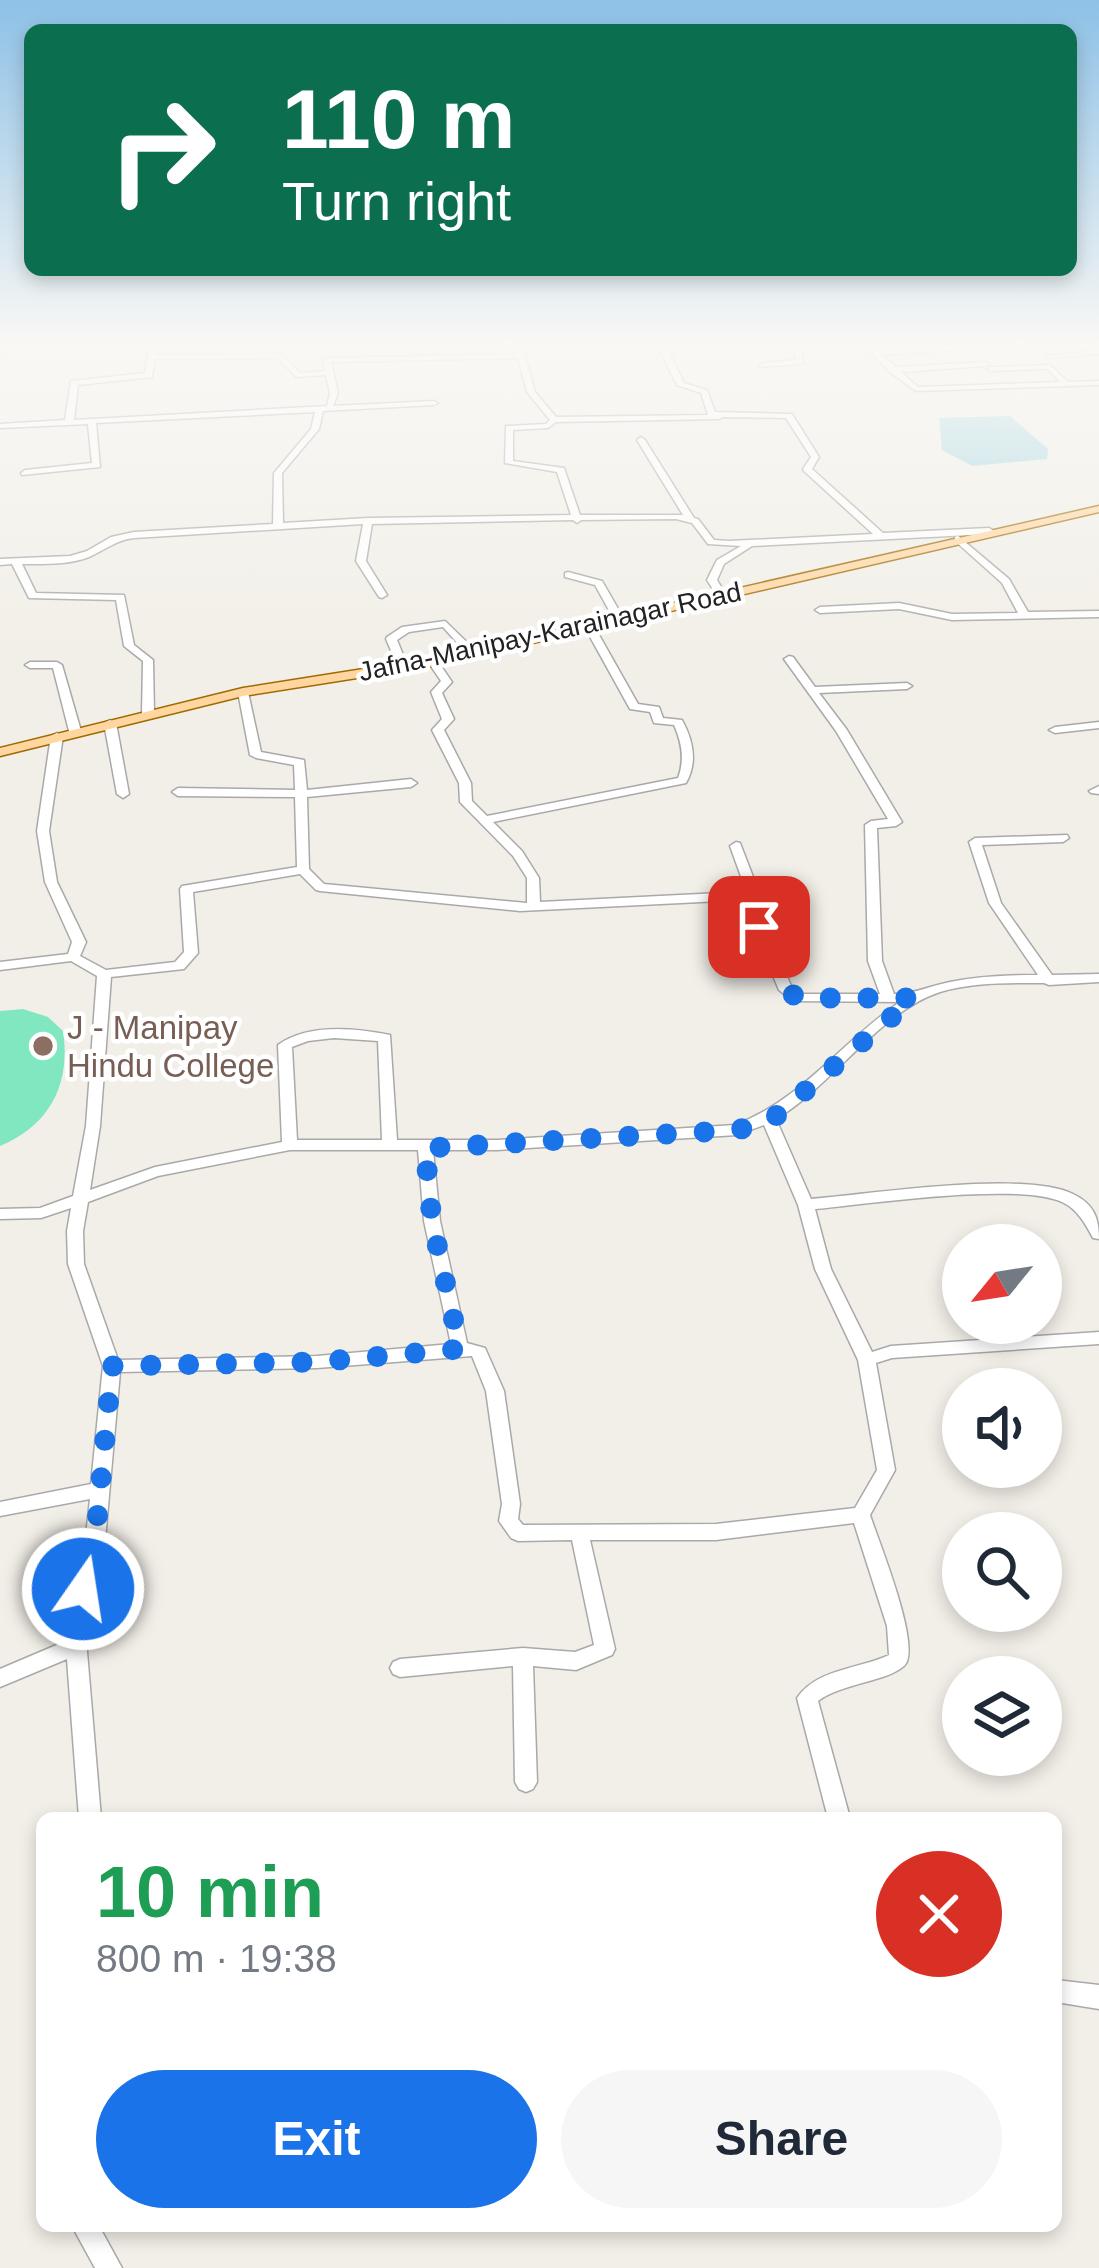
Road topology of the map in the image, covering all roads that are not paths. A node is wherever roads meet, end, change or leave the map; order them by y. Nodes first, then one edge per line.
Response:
1 (95, 448) edge
2 (300, 448) edge
3 (509, 448) edge
4 (646, 448) edge
5 (809, 448) edge
6 (25, 473) dead end
7 (1099, 509) edge
8 (690, 519) junction
9 (577, 520) junction
10 (368, 521) junction
11 (278, 526) junction
12 (988, 531) junction
13 (879, 534) junction
14 (958, 539) junction
15 (762, 541) junction
16 (15, 561) junction
17 (0, 562) edge
18 (568, 575) dead end
19 (382, 595) dead end
20 (722, 595) junction
21 (820, 610) dead end
22 (1099, 614) edge
23 (1025, 616) junction
24 (619, 619) junction
25 (589, 626) junction
26 (472, 653) junction
27 (789, 659) dead end
28 (433, 662) junction
29 (30, 665) dead end
30 (403, 667) junction
31 (908, 686) dead end
32 (815, 690) junction
33 (243, 692) junction
34 (148, 714) junction
35 (110, 723) junction
36 (1099, 725) edge
37 (1055, 730) dead end
38 (75, 731) junction
39 (57, 736) junction
40 (0, 752) edge
41 (411, 783) dead end
42 (178, 792) dead end
43 (123, 794) dead end
44 (301, 794) junction
45 (483, 820) junction
46 (1063, 838) dead end
47 (736, 846) dead end
48 (303, 870) junction
49 (746, 896) junction
50 (534, 906) junction
51 (73, 957) junction
52 (0, 966) edge
53 (104, 974) junction
54 (1099, 978) edge
55 (1049, 981) junction
56 (888, 997) junction
57 (914, 998) junction
58 (770, 1121) junction
59 (290, 1145) junction
60 (390, 1145) junction
61 (425, 1148) junction
62 (81, 1202) junction
63 (806, 1205) junction
64 (0, 1214) edge
65 (1097, 1226) edge
66 (1099, 1338) edge
67 (460, 1349) junction
68 (867, 1360) junction
69 (112, 1366) junction
70 (102, 1489) junction
71 (0, 1509) edge
72 (861, 1515) junction
73 (580, 1536) junction
74 (74, 1647) junction
75 (523, 1657) junction
76 (400, 1668) dead end
77 (0, 1678) edge
78 (526, 1782) dead end
79 (89, 1812) edge
80 (837, 1812) edge
81 (1062, 1991) edge
82 (1099, 1997) edge
83 (88, 2232) edge
84 (109, 2268) edge

1 - 6 street
2 - 11 street
3 - 9 street
4 - 8 street
5 - 13 street
7 - 12 main road, Jafna-Manipay-Karainagar Road
8 - 9 street
8 - 15 street
9 - 10 street
10 - 11 street
10 - 19 street
11 - 16 street
12 - 13 street
12 - 14 main road, Jafna-Manipay-Karainagar Road
13 - 15 street
14 - 20 main road, Jafna-Manipay-Karainagar Road
14 - 23 street
15 - 20 street
16 - 17 street
16 - 34 street
18 - 24 street
20 - 24 main road, Jafna-Manipay-Karainagar Road
21 - 23 street
22 - 23 street
24 - 25 main road, Jafna-Manipay-Karainagar Road
25 - 26 main road, Jafna-Manipay-Karainagar Road
25 - 45 street
26 - 28 main road, Jafna-Manipay-Karainagar Road
26 - 30 street
27 - 32 street
28 - 30 main road, Jafna-Manipay-Karainagar Road
28 - 45 street
29 - 38 street
30 - 33 main road, Jafna-Manipay-Karainagar Road
31 - 32 street
32 - 56 street
33 - 34 main road, Jafna-Manipay-Karainagar Road
33 - 44 street
34 - 35 main road, Jafna-Manipay-Karainagar Road
35 - 38 main road, Jafna-Manipay-Karainagar Road
35 - 43 street
36 - 37 street
38 - 39 main road, Jafna-Manipay-Karainagar Road
39 - 40 main road, Jafna-Manipay-Karainagar Road
39 - 51 street
41 - 44 street
42 - 44 street
44 - 48 street
45 - 50 street
46 - 55 street
47 - 49 street
48 - 50 street
48 - 53 street
49 - 50 street
49 - 56 street
51 - 52 street
51 - 53 street
53 - 62 street
54 - 55 street
55 - 57 street
56 - 57 street
57 - 58 street
58 - 61 street
58 - 63 street
59 - 60 street
59 - 60 street
59 - 62 street
60 - 61 street
61 - 67 street
62 - 64 street
62 - 69 street
63 - 65 street
63 - 68 street
66 - 68 street
67 - 69 street
67 - 73 street
68 - 72 street
69 - 70 street
70 - 71 street
70 - 74 street
72 - 73 street
72 - 80 street
73 - 75 street
74 - 77 street
74 - 79 street
75 - 76 street
75 - 78 street
81 - 82 street
83 - 84 street

